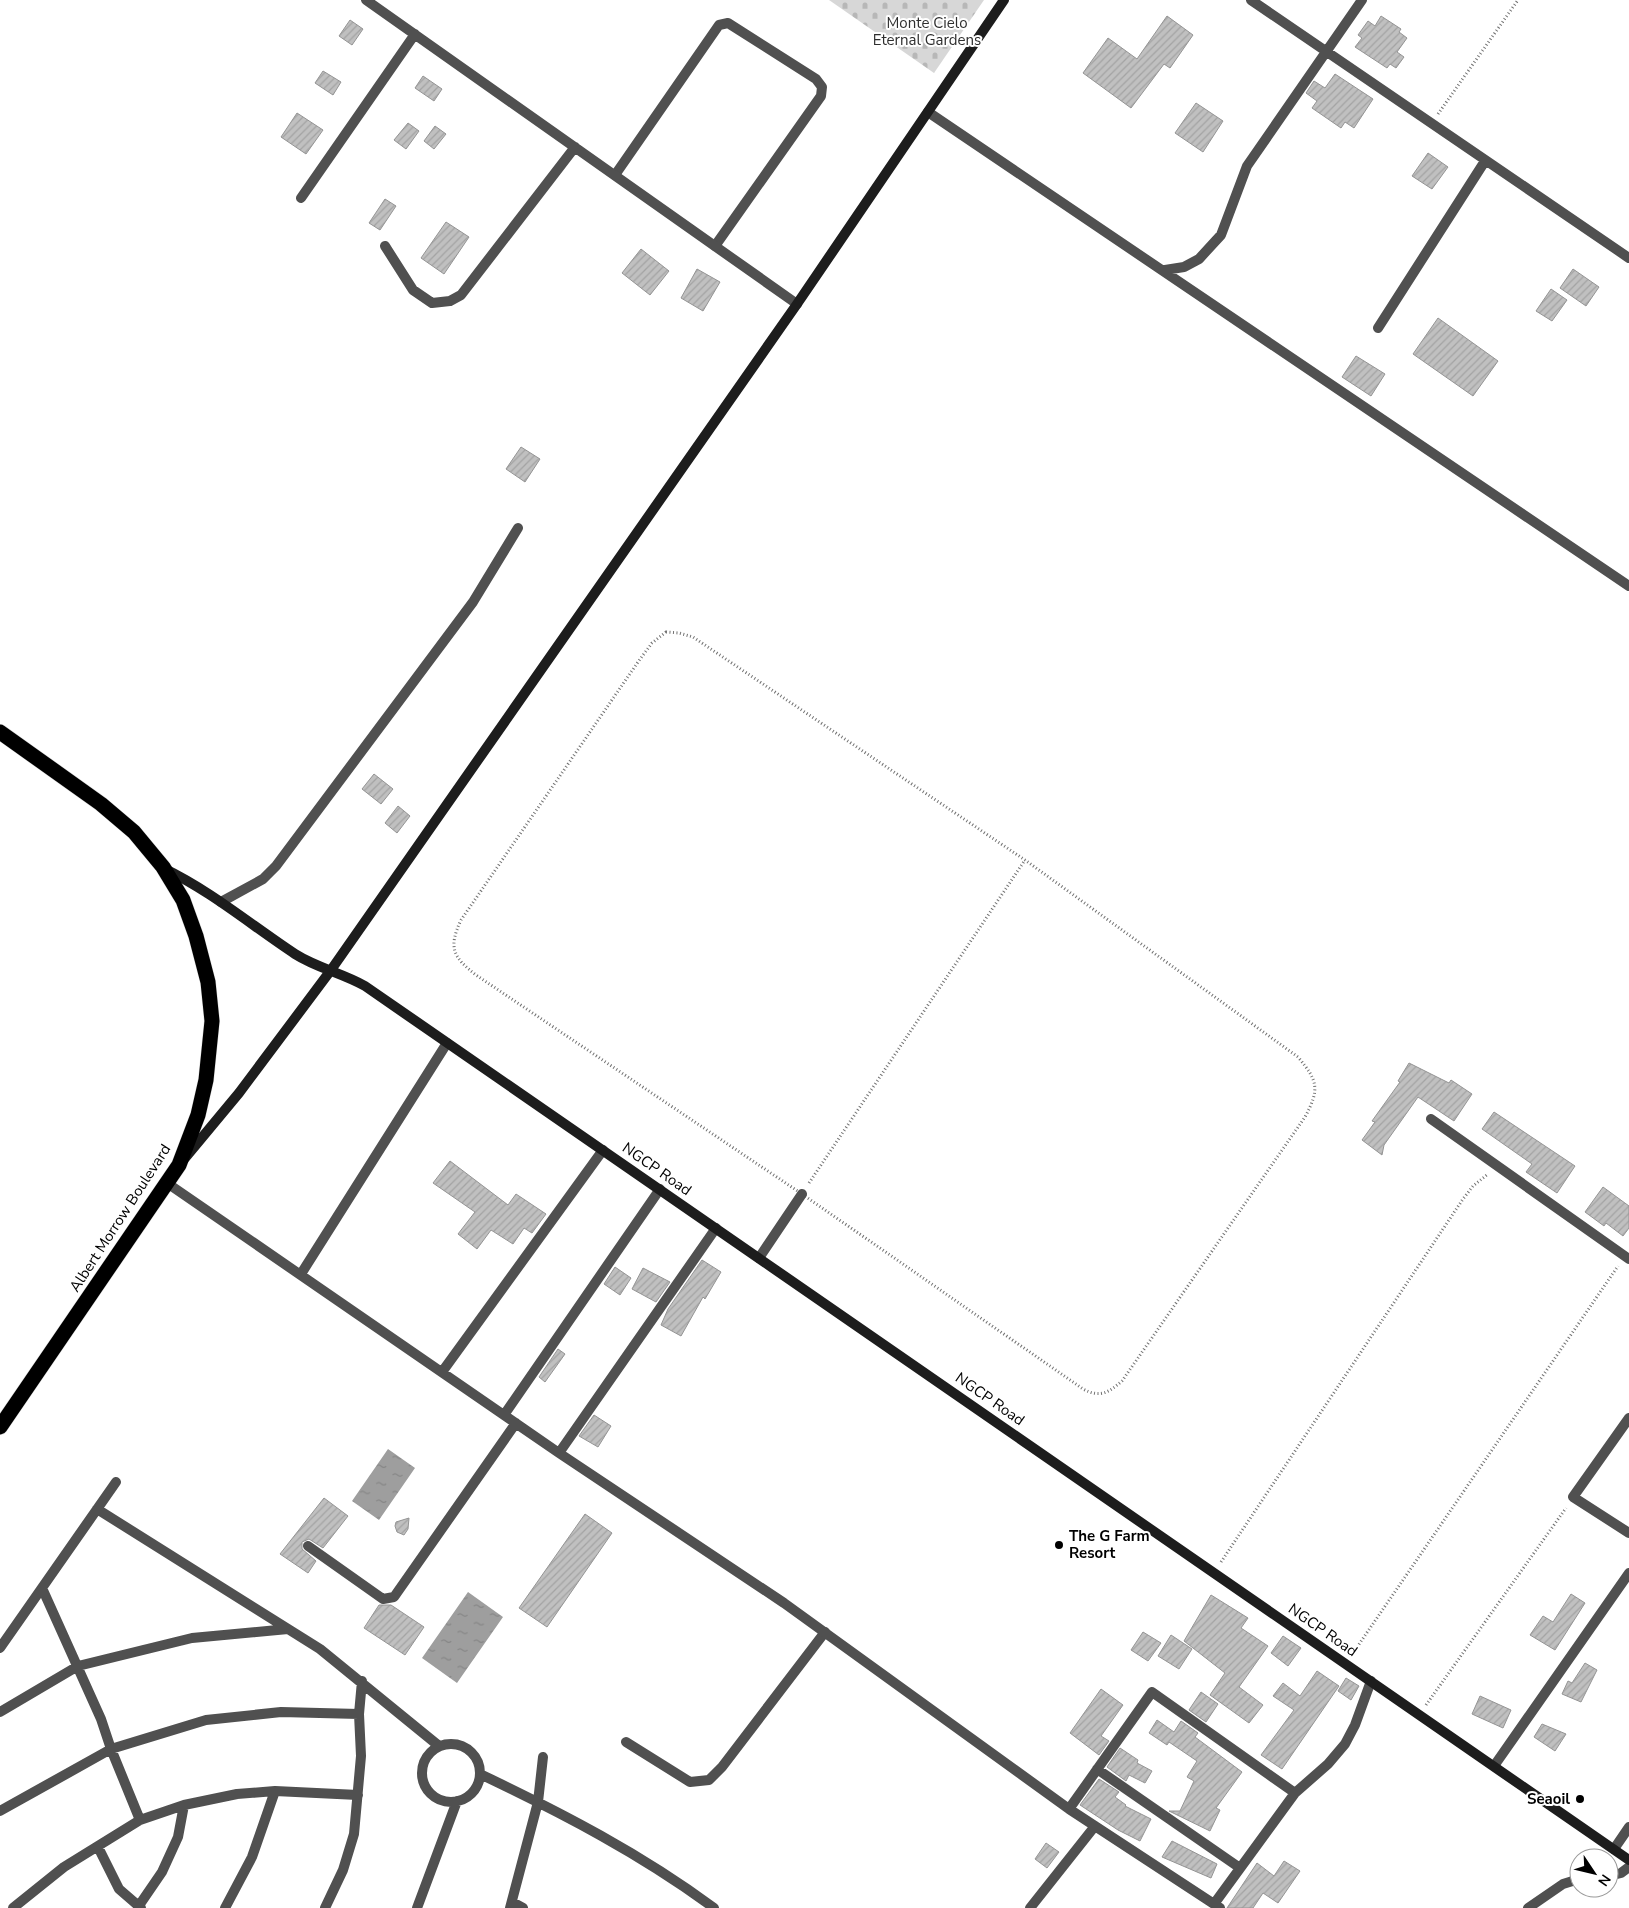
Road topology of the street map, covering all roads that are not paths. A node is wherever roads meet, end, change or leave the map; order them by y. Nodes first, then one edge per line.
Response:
1 (366, 0) edge
2 (1004, 0) edge
3 (1251, 0) edge
4 (1362, 0) edge
5 (415, 34) junction
6 (1326, 51) junction
7 (928, 112) junction
8 (575, 147) junction
9 (1485, 161) junction
10 (615, 175) junction
11 (301, 198) dead end
12 (385, 246) dead end
13 (715, 246) junction
14 (1629, 258) edge
15 (1166, 270) junction
16 (797, 304) junction
17 (1378, 328) dead end
18 (518, 528) dead end
19 (1629, 586) edge
20 (0, 732) edge
21 (163, 867) junction
22 (222, 902) junction
23 (331, 970) junction
24 (447, 1043) junction
25 (1431, 1119) dead end
26 (603, 1150) junction
27 (178, 1165) junction
28 (168, 1183) junction
29 (660, 1189) junction
30 (802, 1194) road end
31 (716, 1228) junction
32 (759, 1258) junction
33 (1627, 1258) edge
34 (301, 1274) junction
35 (442, 1372) junction
36 (504, 1415) junction
37 (1629, 1418) edge
38 (516, 1423) junction
39 (0, 1428) edge
40 (560, 1453) junction
41 (116, 1482) dead end
42 (97, 1509) junction
43 (1629, 1533) edge
44 (308, 1546) dead end
45 (1629, 1573) edge
46 (42, 1588) junction
47 (288, 1629) junction
48 (825, 1632) junction
49 (2, 1641) edge
50 (78, 1666) junction
51 (362, 1681) junction
52 (1371, 1681) junction
53 (0, 1712) edge
54 (359, 1714) junction
55 (626, 1742) dead end
56 (439, 1746) junction
57 (111, 1750) junction
58 (543, 1757) dead end
59 (1494, 1766) junction
60 (1097, 1769) junction
61 (480, 1774) junction
62 (275, 1791) junction
63 (1295, 1793) junction
64 (358, 1796) junction
65 (457, 1801) junction
66 (538, 1802) junction
67 (184, 1805) junction
68 (1069, 1809) junction
69 (0, 1811) edge
70 (140, 1820) junction
71 (1095, 1826) junction
72 (1629, 1827) edge
73 (98, 1847) junction
74 (1613, 1848) edge
75 (1615, 1848) edge
76 (1240, 1868) junction
77 (1569, 1882) edge
78 (511, 1905) edge
79 (1217, 1906) edge
80 (140, 1907) edge
81 (13, 1908) edge
82 (225, 1908) edge
83 (325, 1908) edge
84 (418, 1908) edge
85 (523, 1908) edge
86 (714, 1908) edge
87 (1030, 1908) edge
88 (1528, 1908) edge

1 - 5 street
2 - 7 main road
3 - 6 street
4 - 6 street
5 - 8 street
5 - 11 street
6 - 9 street
6 - 15 street
7 - 15 street
7 - 16 main road
8 - 10 street
8 - 12 street
9 - 14 street
9 - 17 street
10 - 13 street
10 - 13 street
13 - 16 street
15 - 19 street
16 - 23 main road
18 - 22 street
20 - 21 highway, Albert Morrow Boulevard
21 - 22 main road, NGCP Road
21 - 27 highway, Albert Morrow Boulevard
22 - 23 main road, NGCP Road
23 - 24 main road, NGCP Road
23 - 27 main road
24 - 26 main road, NGCP Road
24 - 34 street
25 - 33 street
26 - 29 main road, NGCP Road
26 - 35 street
27 - 28 highway, Albert Morrow Boulevard
28 - 34 street
28 - 39 highway, Albert Morrow Boulevard
29 - 31 main road, NGCP Road
29 - 36 street
30 - 32 street
31 - 32 main road, NGCP Road
31 - 40 street
32 - 52 main road, NGCP Road
34 - 35 street
35 - 36 street
36 - 38 street
37 - 43 street
38 - 40 street
38 - 44 street
40 - 48 street
41 - 42 street
42 - 46 street
42 - 47 street
45 - 59 street
46 - 49 street
46 - 50 street
47 - 50 street
47 - 51 street
48 - 55 street
48 - 68 street
50 - 53 street
50 - 57 street
51 - 54 street
51 - 56 street
52 - 59 main road, NGCP Road
52 - 63 street
54 - 57 street
54 - 64 street
56 - 61 street
56 - 65 street
57 - 69 street
57 - 70 street
58 - 66 street
59 - 74 main road, NGCP Road
60 - 63 street
60 - 68 street
60 - 76 street
61 - 65 street
61 - 66 street
62 - 64 street
62 - 67 street
62 - 82 street
63 - 76 street
64 - 83 street
65 - 84 street
66 - 78 street
66 - 86 street
67 - 70 street
67 - 80 street
68 - 71 street
70 - 73 street
71 - 79 street
71 - 87 street
72 - 75 street
73 - 80 street
73 - 81 street
76 - 79 street
77 - 88 street
78 - 85 street

